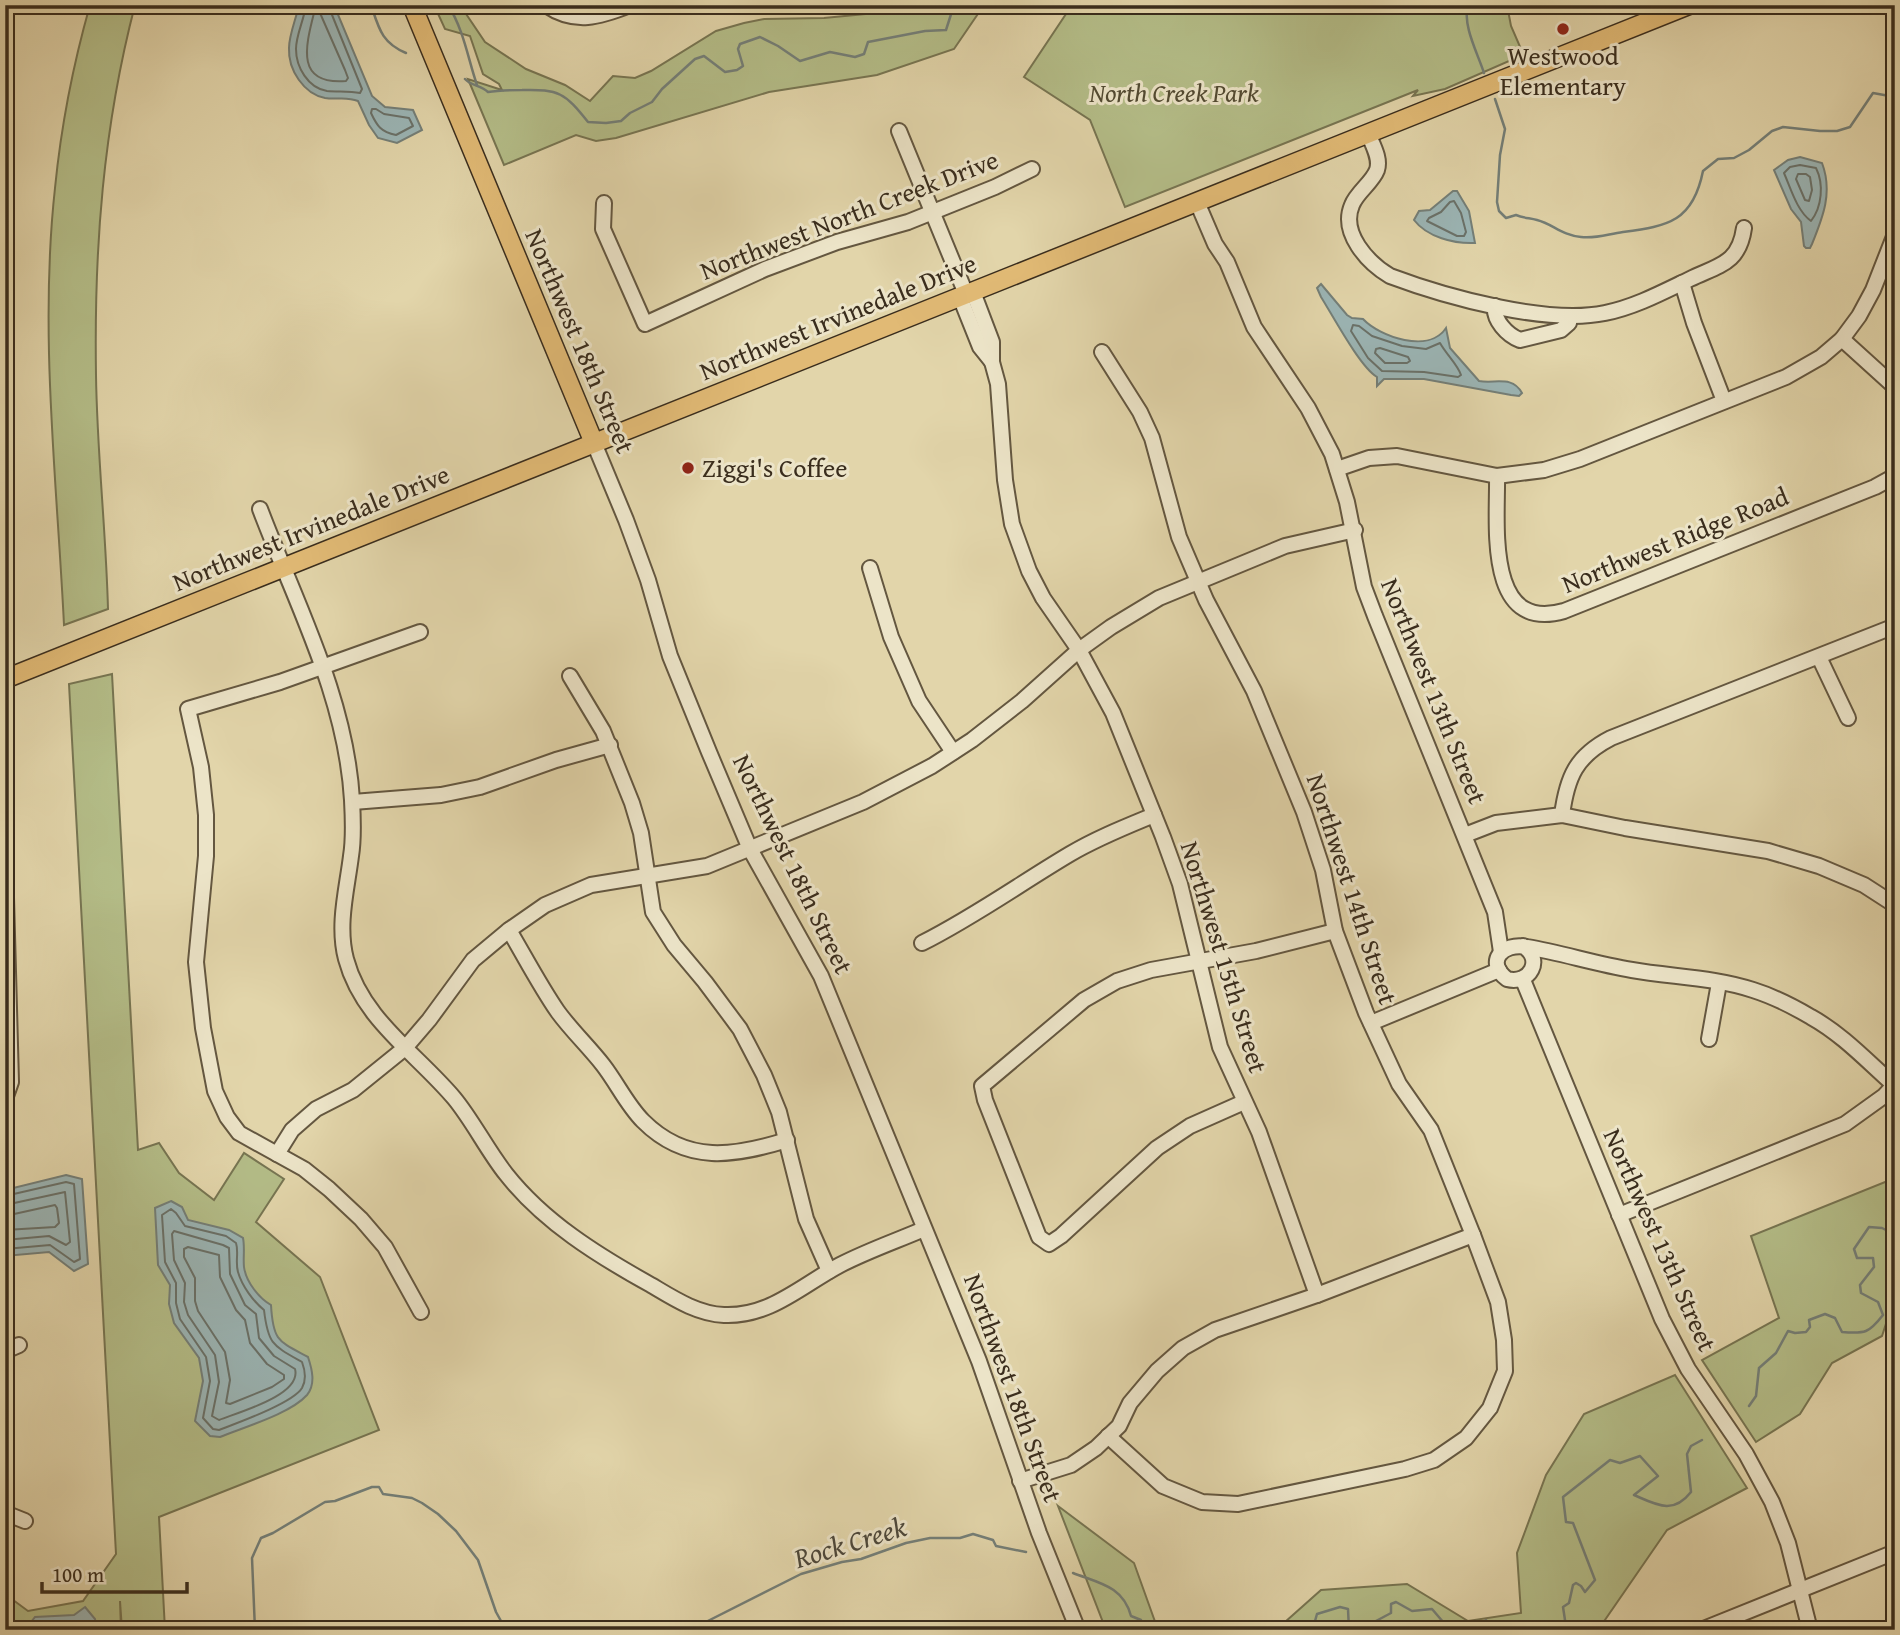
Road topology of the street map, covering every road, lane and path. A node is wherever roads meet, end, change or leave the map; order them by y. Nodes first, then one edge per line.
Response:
1 (412, 5) edge
2 (546, 5) edge
3 (629, 5) edge
4 (1689, 5) edge
5 (900, 131) dead end
6 (1368, 133) junction
7 (1032, 169) dead end
8 (1201, 200) junction
9 (604, 203) dead end
10 (932, 213) junction
11 (1744, 228) dead end
12 (1895, 234) edge
13 (1682, 283) junction
14 (966, 294) junction
15 (1495, 306) junction
16 (1570, 316) junction
17 (1842, 339) junction
18 (1102, 352) dead end
19 (1895, 387) edge
20 (1724, 401) junction
21 (594, 443) junction
22 (1337, 469) junction
23 (1895, 475) edge
24 (1497, 476) junction
25 (260, 509) dead end
26 (1355, 530) junction
27 (282, 568) junction
28 (870, 569) dead end
29 (1198, 581) junction
30 (1895, 626) edge
31 (420, 632) dead end
32 (1079, 650) junction
33 (1819, 657) junction
34 (323, 667) junction
35 (570, 676) dead end
36 (5, 679) edge
37 (1847, 718) dead end
38 (610, 745) junction
39 (953, 752) junction
40 (352, 802) junction
41 (1154, 815) junction
42 (1562, 815) junction
43 (1465, 835) junction
44 (750, 849) junction
45 (5, 861) edge
46 (646, 876) junction
47 (1893, 900) edge
48 (6, 909) edge
49 (1495, 912) junction
50 (509, 930) junction
51 (1335, 931) junction
52 (922, 943) dead end
53 (1522, 946) junction
54 (1501, 952) junction
55 (1568, 957) junction
56 (1198, 962) junction
57 (1534, 967) junction
58 (1499, 970) junction
59 (1522, 980) junction
60 (1719, 982) junction
61 (1371, 1023) junction
62 (1709, 1039) dead end
63 (405, 1048) junction
64 (1894, 1085) edge
65 (5, 1099) edge
66 (1244, 1102) junction
67 (788, 1140) junction
68 (277, 1154) junction
69 (1619, 1215) junction
70 (925, 1229) junction
71 (1473, 1235) junction
72 (830, 1271) junction
73 (1317, 1295) junction
74 (421, 1312) dead end
75 (19, 1345) dead end
76 (5, 1351) edge
77 (1108, 1436) junction
78 (1020, 1481) junction
79 (5, 1513) edge
80 (25, 1521) dead end
81 (1895, 1552) edge
82 (1800, 1590) junction
83 (1078, 1630) edge
84 (1701, 1630) edge
85 (1810, 1630) edge

1 - 21 main road, Northwest 18th Street
2 - 3 street
4 - 6 main road, Northwest Irvinedale Drive
5 - 10 street, Northwest 15th Street
6 - 8 main road, Northwest Irvinedale Drive
6 - 15 street
7 - 10 street, Northwest North Creek Drive
8 - 14 main road, Northwest Irvinedale Drive
8 - 22 street, Northwest 13th Street
9 - 10 street, Northwest North Creek Drive
10 - 14 street, Northwest 15th Street
11 - 13 street
12 - 17 street
13 - 16 street
13 - 20 street
14 - 21 main road, Northwest Irvinedale Drive
14 - 32 street, Northwest 15th Street
15 - 16 street
15 - 16 street
17 - 19 street
17 - 20 street
18 - 29 street, Northwest 14th Street
20 - 24 street
21 - 27 main road, Northwest Irvinedale Drive
21 - 44 street, Northwest 18th Street
22 - 24 street
22 - 26 street, Northwest 13th Street
23 - 24 street, Northwest Ridge Road
25 - 27 street
26 - 29 street
26 - 43 street, Northwest 13th Street
27 - 34 street
27 - 36 main road, Northwest Irvinedale Drive
28 - 39 street
29 - 32 street
29 - 51 street, Northwest 14th Street
30 - 33 street
31 - 34 street
32 - 39 street
32 - 41 street, Northwest 15th Street
33 - 37 street
33 - 42 street
34 - 40 street
34 - 68 street
35 - 38 street
38 - 40 street
38 - 46 street
39 - 44 street
40 - 63 street
41 - 52 street
41 - 56 street, Northwest 15th Street
42 - 43 street
42 - 47 street
43 - 49 street, Northwest 13th Street
44 - 46 street
44 - 70 street, Northwest 18th Street
45 - 48 street
46 - 50 street
46 - 67 street
48 - 65 street
49 - 53 street, Northwest 13th Street
49 - 54 street, Northwest 13th Street
50 - 63 street
50 - 67 street
51 - 56 street
51 - 61 street, Northwest 14th Street
53 - 54 street
53 - 55 street
53 - 57 street
54 - 58 street
55 - 57 street
55 - 60 street
56 - 66 street, Northwest 15th Street
56 - 66 street
57 - 59 street
58 - 59 street
58 - 61 street
59 - 69 street, Northwest 13th Street
60 - 62 street
60 - 64 street
61 - 71 street, Northwest 14th Street
63 - 68 street
63 - 72 street
64 - 69 street
66 - 73 street, Northwest 15th Street
67 - 72 street
68 - 74 street
69 - 82 street, Northwest 13th Street
70 - 72 street
70 - 78 street, Northwest 18th Street
71 - 73 street
71 - 77 street, Northwest 14th Street
73 - 77 street
75 - 76 street
77 - 78 street
78 - 83 street, Northwest 18th Street
79 - 80 street
81 - 82 street
82 - 84 street
82 - 85 street, Northwest 13th Street

